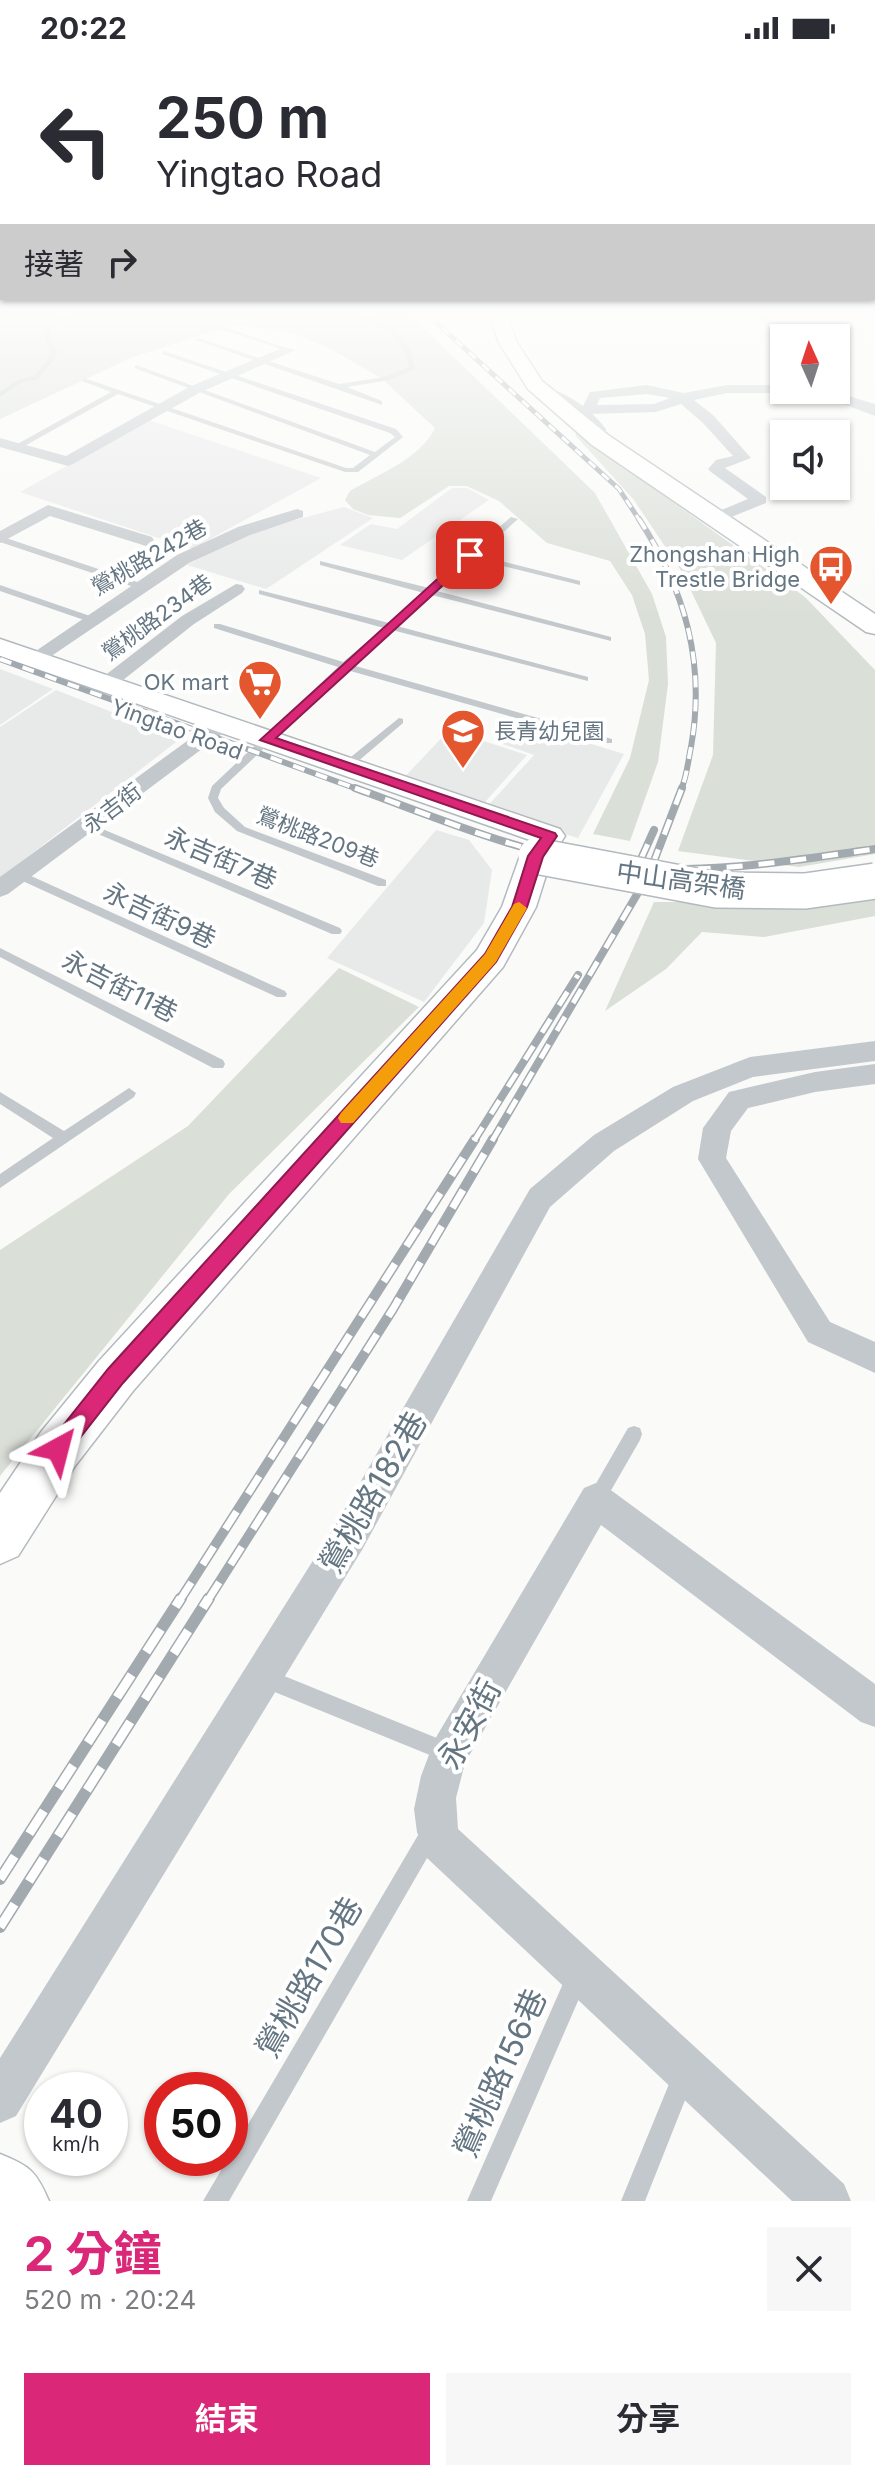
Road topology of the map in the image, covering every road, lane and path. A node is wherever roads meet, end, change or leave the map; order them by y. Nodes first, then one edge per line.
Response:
1 (72, 416) edge
2 (146, 416) edge
3 (184, 416) edge
4 (267, 416) edge
5 (349, 416) edge
6 (572, 416) edge
7 (592, 416) edge
8 (704, 416) edge
9 (600, 440) junction
10 (0, 442) edge
11 (16, 447) junction
12 (377, 455) junction
13 (297, 514) dead end
14 (514, 519) dead end
15 (713, 519) junction
16 (0, 538) edge
17 (146, 541) dead end
18 (470, 555) junction
19 (323, 563) dead end
20 (577, 583) dead end
21 (140, 586) junction
22 (0, 588) edge
23 (236, 589) dead end
24 (429, 591) junction
25 (262, 592) dead end
26 (90, 619) junction
27 (217, 626) dead end
28 (875, 626) edge
29 (389, 627) junction
30 (608, 639) dead end
31 (0, 647) edge
32 (34, 659) junction
33 (0, 664) edge
34 (345, 666) junction
35 (585, 679) dead end
36 (106, 684) junction
37 (399, 721) dead end
38 (214, 731) junction
39 (608, 741) dead end
40 (258, 748) junction
41 (345, 767) junction
42 (88, 826) junction
43 (542, 846) junction
44 (875, 867) edge
45 (20, 875) junction
46 (875, 881) edge
47 (382, 883) dead end
48 (0, 889) edge
49 (336, 931) dead end
50 (0, 952) edge
51 (281, 994) dead end
52 (875, 1051) edge
53 (218, 1064) dead end
54 (875, 1074) edge
55 (129, 1093) dead end
56 (0, 1097) edge
57 (64, 1138) junction
58 (0, 1182) edge
59 (875, 1358) edge
60 (634, 1434) dead end
61 (596, 1500) junction
62 (0, 1538) edge
63 (262, 1677) junction
64 (875, 1708) edge
65 (449, 1753) junction
66 (434, 1826) junction
67 (579, 1971) junction
68 (686, 2070) junction
69 (0, 2100) edge
70 (0, 2188) edge
71 (14, 2201) edge
72 (215, 2201) edge
73 (479, 2201) edge
74 (633, 2201) edge
75 (827, 2201) edge

1 - 11 lane
2 - 11 street
3 - 12 lane
4 - 12 lane
5 - 12 lane
6 - 9 main road
7 - 9 lane
8 - 15 street
9 - 15 main road
10 - 11 street
13 - 21 street, 鶯桃路242巷
14 - 18 lane
15 - 28 main road
16 - 17 street
16 - 21 lane
18 - 20 lane
18 - 24 lane
19 - 24 lane
21 - 26 street, 鶯桃路242巷
22 - 26 lane
23 - 36 street, 鶯桃路234巷
24 - 29 lane
24 - 30 lane
25 - 29 lane
26 - 32 street, 鶯桃路242巷
27 - 34 lane
29 - 34 lane
29 - 35 lane
31 - 32 main road, Yingtao Road
32 - 36 main road, Yingtao Road
33 - 38 main road, Yingtao Road
34 - 39 lane
34 - 40 lane
36 - 38 main road, Yingtao Road
37 - 41 lane
38 - 40 main road, Yingtao Road
38 - 42 street, 永吉街
40 - 41 main road, Yingtao Road
40 - 43 main road, Yingtao Road
40 - 47 lane, 鶯桃路209巷
41 - 43 main road, Yingtao Road
42 - 45 street, 永吉街
42 - 49 lane, 永吉街7巷
43 - 44 main road, 中山高架橋
43 - 46 main road, 中山高架橋, bridge
43 - 62 main road
45 - 48 street, 永吉街
45 - 51 lane, 永吉街9巷
50 - 53 lane, 永吉街11巷
52 - 63 street, 鶯桃路182巷
54 - 59 street
55 - 57 lane
56 - 57 lane
57 - 58 lane
60 - 61 lane
61 - 64 street
61 - 65 street, 永安街
63 - 65 lane
63 - 69 street, 鶯桃路182巷
65 - 66 street, 永安街
66 - 67 street
66 - 72 lane, 鶯桃路170巷
67 - 68 street
67 - 73 lane, 鶯桃路156巷
68 - 74 lane
68 - 75 street
70 - 71 main road

